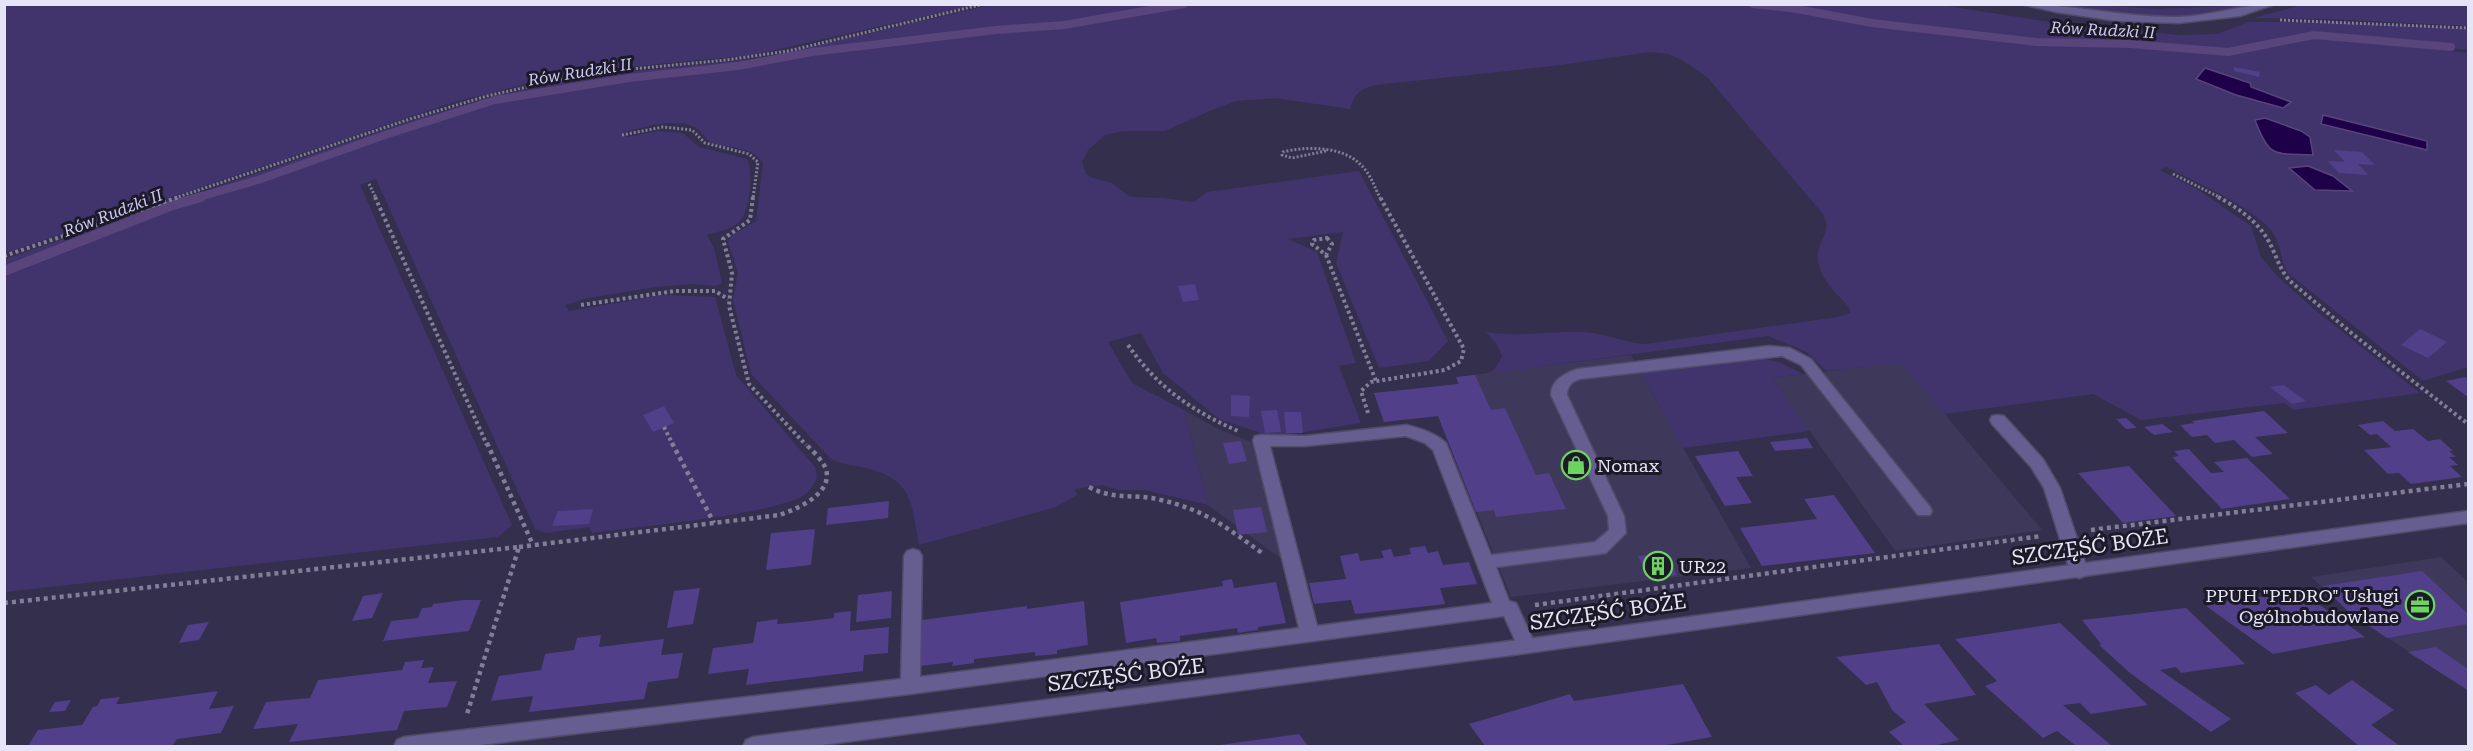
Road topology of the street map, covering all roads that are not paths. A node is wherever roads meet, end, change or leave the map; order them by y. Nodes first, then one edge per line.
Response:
1 (2026, 4) edge
2 (2270, 4) edge
3 (1998, 420) dead end
4 (1924, 511) dead end
5 (2469, 517) edge
6 (913, 555) dead end
7 (1485, 562) junction
8 (2079, 571) junction
9 (1506, 609) junction
10 (1310, 634) junction
11 (1527, 646) junction
12 (910, 686) junction
13 (404, 747) edge
14 (753, 747) edge

1 - 2 street
3 - 8 street
4 - 7 street
5 - 8 street, SZCZĘŚĆ BOŻE
6 - 12 street
7 - 9 street
7 - 10 street
8 - 11 street, SZCZĘŚĆ BOŻE
9 - 10 street
9 - 11 street
10 - 12 street
11 - 14 street, SZCZĘŚĆ BOŻE
12 - 13 street

